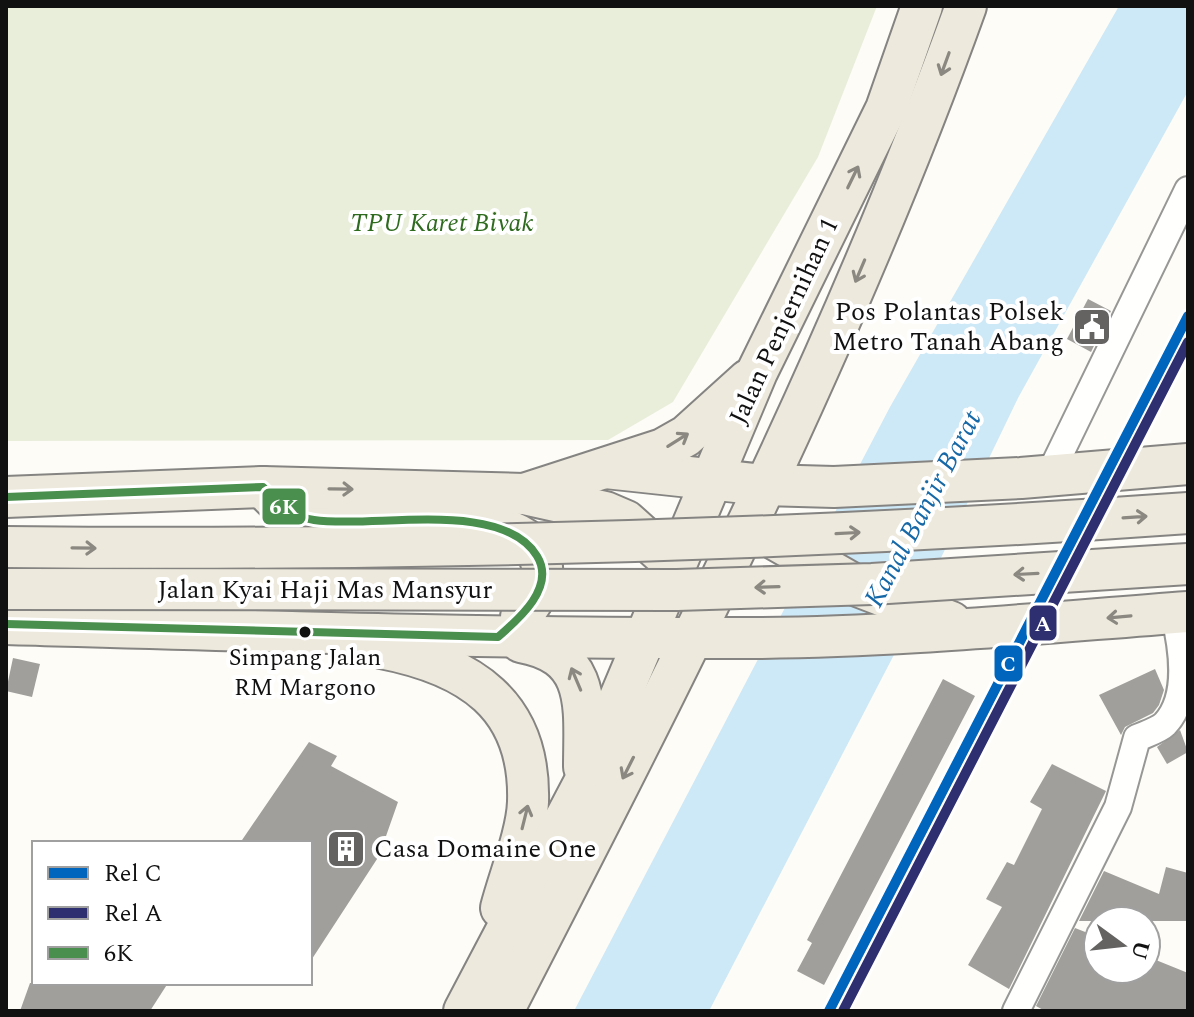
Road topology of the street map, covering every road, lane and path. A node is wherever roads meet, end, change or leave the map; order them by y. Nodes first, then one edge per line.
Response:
1 (922, 6) edge
2 (966, 6) edge
3 (1188, 190) edge
4 (757, 372) junction
5 (1188, 464) edge
6 (606, 468) junction
7 (1035, 477) junction
8 (711, 478) junction
9 (764, 485) junction
10 (263, 487) junction
11 (524, 494) junction
12 (6, 497) edge
13 (1188, 513) edge
14 (747, 524) junction
15 (6, 547) edge
16 (1188, 564) edge
17 (675, 566) junction
18 (6, 589) edge
19 (1181, 612) edge
20 (917, 622) junction
21 (6, 624) edge
22 (699, 626) junction
23 (308, 633) junction
24 (498, 637) junction
25 (647, 637) junction
26 (1183, 707) edge
27 (584, 783) junction
28 (484, 974) junction
29 (464, 1011) edge
30 (503, 1011) edge
31 (1016, 1011) edge

4 -> 1 main road, Jalan Penjernihan 1
2 -> 9 main road, Jalan Penjernihan 1
3 - 7 street
6 -> 4 main road
4 - 8 main road, Jalan Penjernihan 1
5 - 7 main road
6 - 8 main road
6 - 11 main road
7 - 9 main road
8 - 9 main road
8 - 14 main road
8 - 17 main road, Jalan Penjernihan 1
9 - 14 main road, Jalan Penjernihan 1
10 -> 11 main road
10 - 12 main road
10 - 24 main road
11 - 17 main road
15 -> 13 main road, Jalan Kyai Haji Mas Mansyur, bridge
14 - 20 main road, bridge
14 - 22 main road, Jalan Penjernihan 1
16 -> 18 main road, Jalan Kyai Haji Mas Mansyur, bridge
17 - 22 main road
17 - 25 main road, Jalan Penjernihan 1
19 -> 20 main road
19 - 26 street
20 - 22 main road, Jalan Kyai Haji Mas Mansyur
21 - 23 main road, Jalan Kyai Haji Mas Mansyur
22 - 25 main road, Jalan Kyai Haji Mas Mansyur
22 -> 30 main road, Jalan Penjernihan 1
23 - 24 main road, Jalan Kyai Haji Mas Mansyur
28 -> 23 main road
24 - 25 main road, Jalan Kyai Haji Mas Mansyur
27 -> 24 main road
25 - 27 main road, Jalan Penjernihan 1
26 - 31 street
27 - 28 main road, Jalan Penjernihan 1
28 - 29 main road

